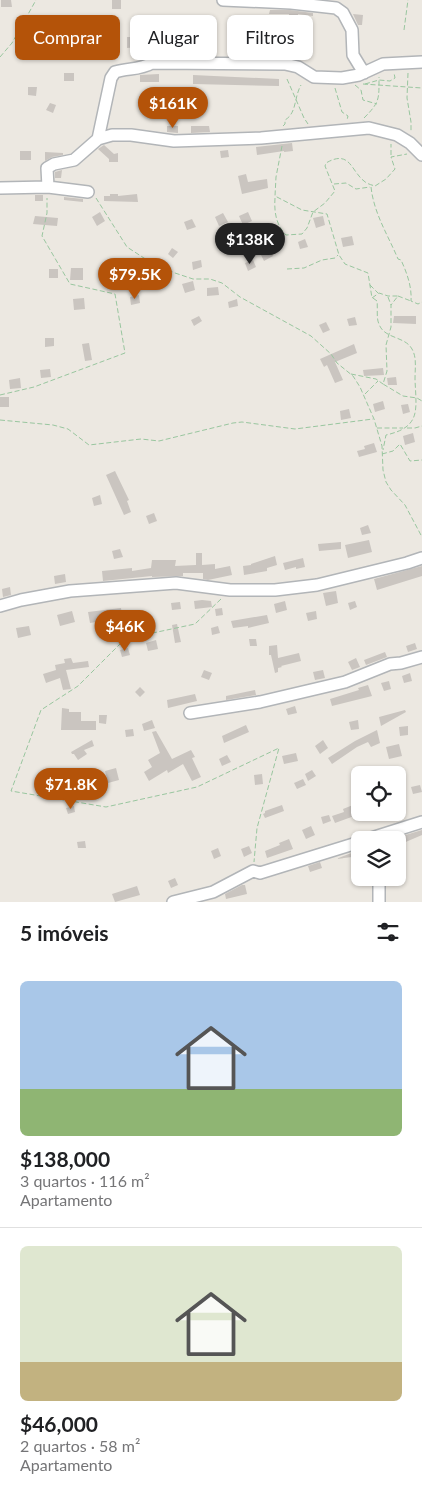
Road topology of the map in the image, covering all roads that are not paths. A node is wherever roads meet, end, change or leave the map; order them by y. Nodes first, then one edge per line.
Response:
1 (223, 0) edge
2 (417, 62) edge
3 (364, 79) junction
4 (98, 140) junction
5 (416, 150) edge
6 (48, 186) junction
7 (0, 188) edge
8 (88, 192) road end
9 (422, 558) edge
10 (0, 606) edge
11 (422, 657) edge
12 (190, 713) dead end
13 (422, 822) edge
14 (397, 831) edge
15 (351, 845) edge
16 (378, 886) edge
17 (173, 902) edge
18 (379, 902) edge

1 - 3 street
2 - 3 street
3 - 4 street
4 - 5 street
4 - 6 street
6 - 7 street
6 - 8 street
9 - 10 street
11 - 12 street
13 - 14 street
15 - 17 street
16 - 18 street

